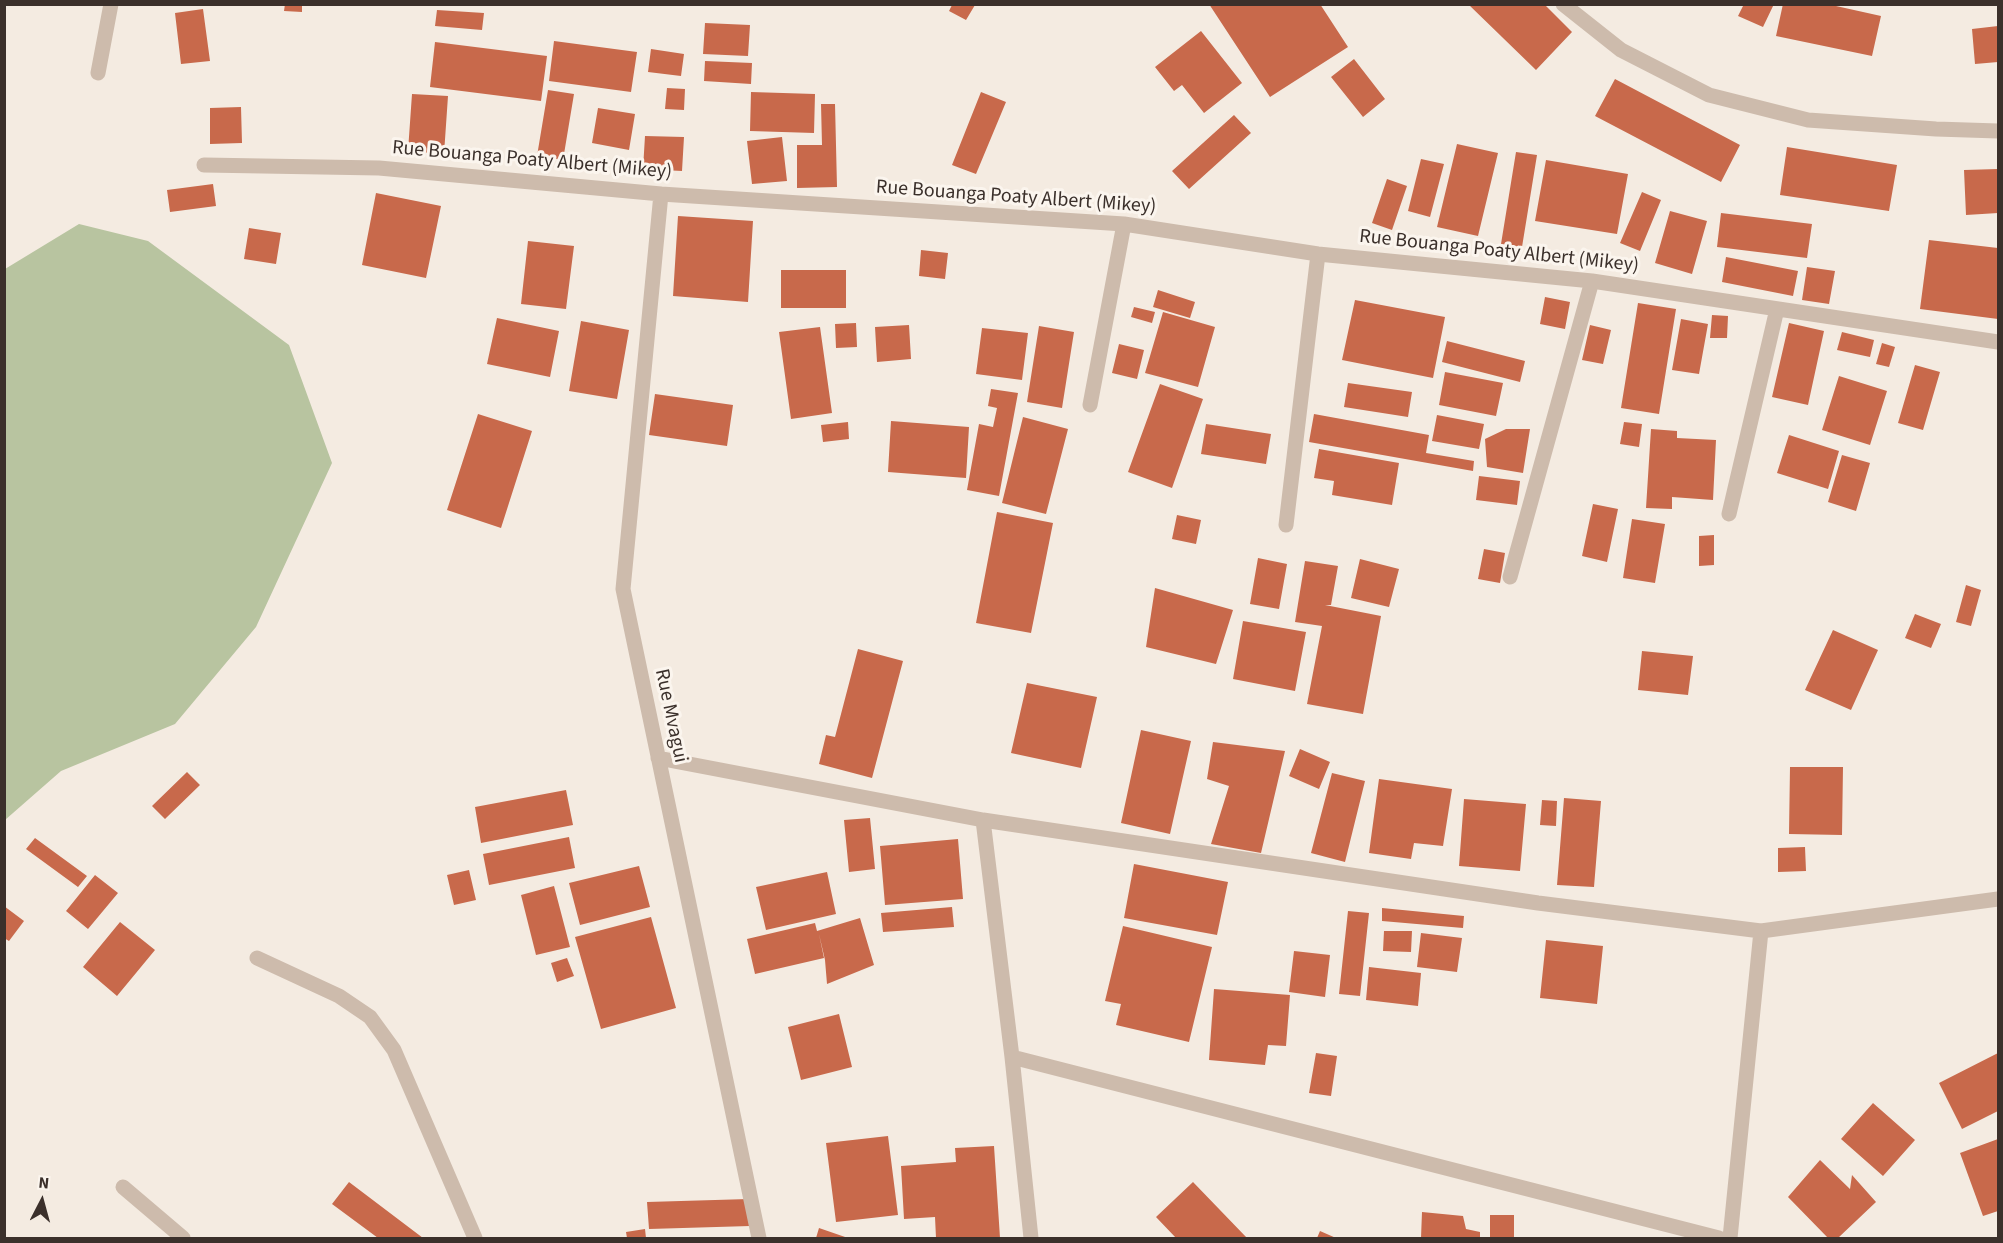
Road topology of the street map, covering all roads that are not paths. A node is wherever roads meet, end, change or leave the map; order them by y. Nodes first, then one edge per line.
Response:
1 (111, 4) edge
2 (1563, 4) edge
3 (98, 73) dead end
4 (1998, 131) edge
5 (204, 165) dead end
6 (662, 194) junction
7 (1125, 224) junction
8 (1318, 254) junction
9 (1592, 281) junction
10 (1777, 309) junction
11 (1998, 342) edge
12 (1090, 405) dead end
13 (1729, 514) dead end
14 (1286, 525) dead end
15 (1510, 577) dead end
16 (658, 758) junction
17 (983, 820) junction
18 (1998, 899) edge
19 (1761, 931) junction
20 (256, 958) dead end
21 (1012, 1057) junction
22 (123, 1187) dead end
23 (183, 1239) edge
24 (475, 1239) edge
25 (759, 1239) edge
26 (1032, 1239) edge
27 (1719, 1239) edge
28 (1730, 1239) edge

1 - 3 street
2 - 4 street
5 - 6 street, Rue Bouanga Poaty Albert (Mikey)
6 - 7 street, Rue Bouanga Poaty Albert (Mikey)
6 - 16 street, Rue Mvagui
7 - 8 street, Rue Bouanga Poaty Albert (Mikey)
7 - 12 street
8 - 9 street, Rue Bouanga Poaty Albert (Mikey)
8 - 14 street
9 - 10 street, Rue Bouanga Poaty Albert (Mikey)
9 - 15 street
10 - 11 street, Rue Bouanga Poaty Albert (Mikey)
10 - 13 street
16 - 17 street
16 - 25 street, Rue Mvagui
17 - 19 street
17 - 21 street
18 - 19 street
19 - 28 street
20 - 24 street
21 - 26 street
21 - 27 street
22 - 23 street

